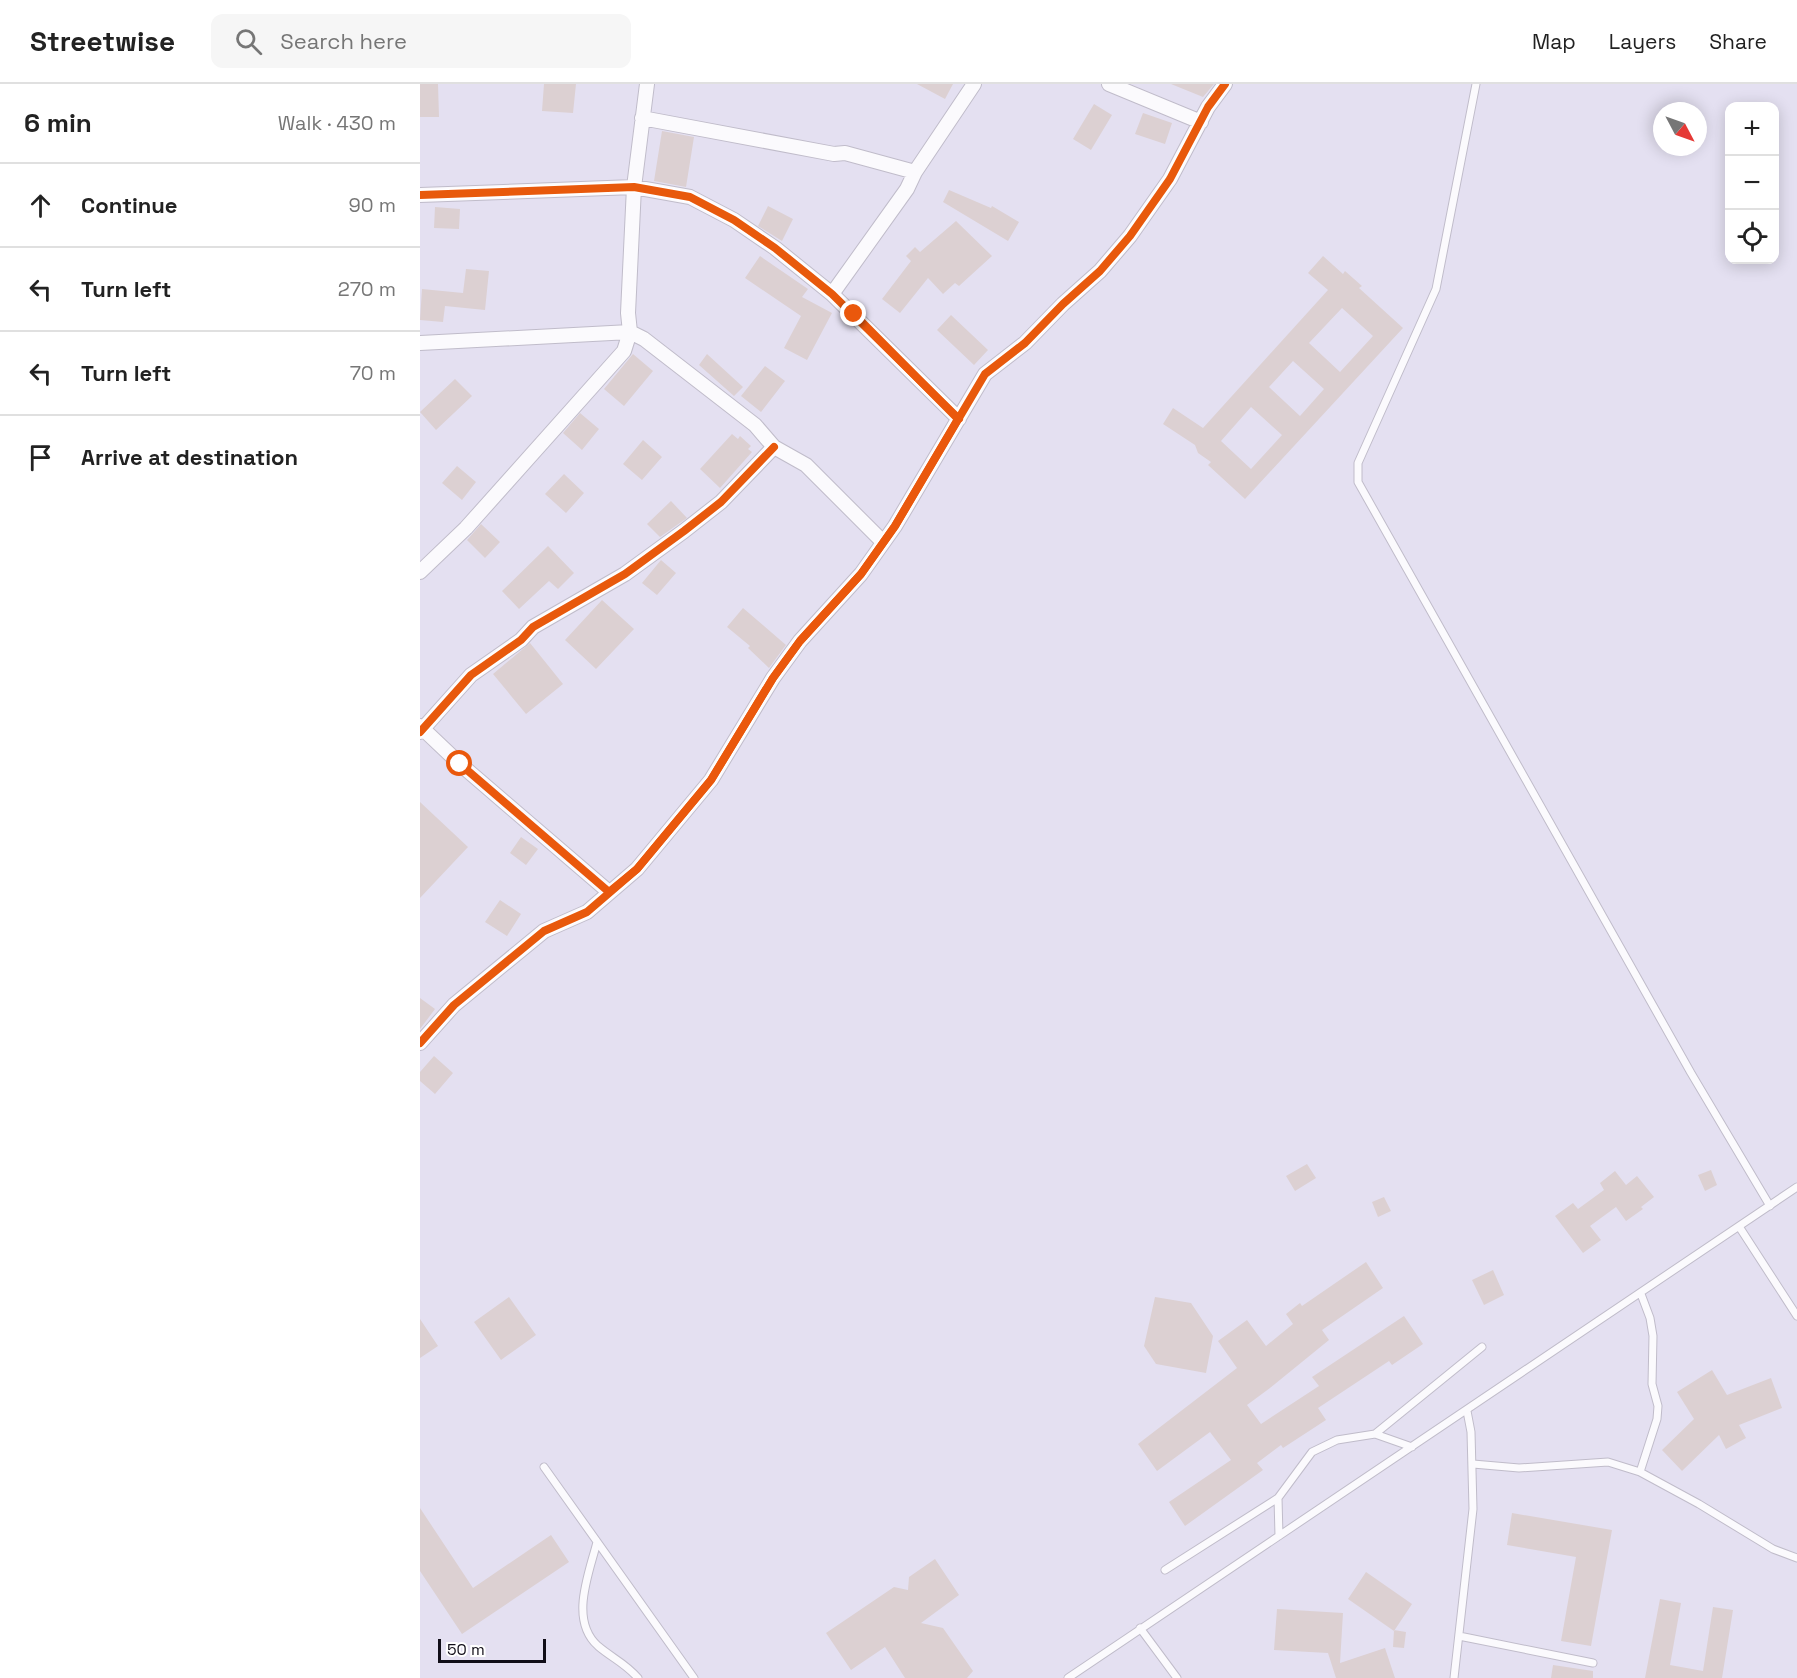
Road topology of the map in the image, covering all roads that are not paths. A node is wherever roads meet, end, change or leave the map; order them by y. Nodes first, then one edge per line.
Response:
1 (647, 84) edge
2 (974, 84) edge
3 (1109, 84) edge
4 (1225, 84) edge
5 (1476, 84) edge
6 (642, 118) junction
7 (1201, 122) junction
8 (915, 172) junction
9 (634, 187) junction
10 (420, 195) edge
11 (832, 294) junction
12 (630, 332) junction
13 (420, 343) edge
14 (958, 419) junction
15 (774, 447) junction
16 (884, 542) junction
17 (420, 572) edge
18 (421, 729) edge
19 (609, 892) junction
20 (420, 1042) edge
21 (1797, 1187) edge
22 (1770, 1206) junction
23 (1740, 1228) junction
24 (1641, 1294) junction
25 (1797, 1316) edge
26 (1482, 1347) dead end
27 (1467, 1411) junction
28 (1375, 1434) junction
29 (1412, 1447) junction
30 (1473, 1464) junction
31 (544, 1467) dead end
32 (1640, 1472) junction
33 (1278, 1498) junction
34 (1279, 1536) junction
35 (597, 1542) junction
36 (1797, 1558) edge
37 (1165, 1570) dead end
38 (1140, 1628) junction
39 (1459, 1636) junction
40 (1593, 1663) dead end
41 (638, 1678) edge
42 (694, 1678) edge
43 (1068, 1678) edge
44 (1177, 1678) edge
45 (1454, 1678) edge

1 - 6 street
2 - 8 street
3 - 7 street
4 - 7 street
5 - 22 lane
6 - 8 street
6 - 9 street
7 - 14 street
8 - 11 street
9 - 10 street
9 - 11 street
9 - 12 street
11 - 14 street
12 - 13 street
12 - 15 street
12 - 17 street
14 - 16 street
15 - 16 street
15 - 18 street
16 - 19 street
18 - 19 street
19 - 20 street
21 - 22 lane
22 - 23 lane
23 - 24 lane
23 - 25 lane
24 - 27 lane
24 - 32 lane
26 - 28 lane
27 - 29 lane
27 - 30 lane
28 - 29 lane
28 - 33 lane
29 - 34 lane
30 - 32 lane
30 - 39 lane
31 - 35 lane
32 - 36 lane
33 - 34 lane
33 - 37 lane
34 - 38 lane
35 - 41 lane
35 - 42 lane
38 - 43 lane
38 - 44 lane
39 - 40 lane
39 - 45 lane

